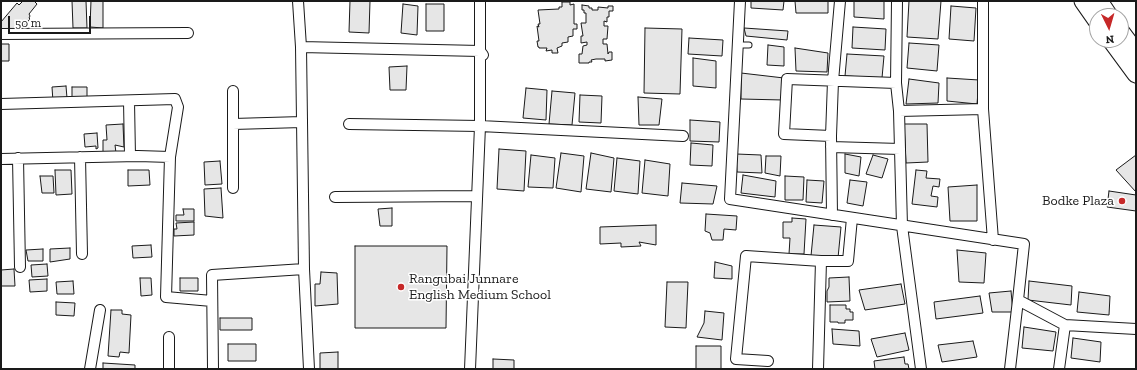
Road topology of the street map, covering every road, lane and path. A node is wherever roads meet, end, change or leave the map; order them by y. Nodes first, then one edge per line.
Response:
1 (298, 1) edge
2 (480, 1) edge
3 (740, 1) edge
4 (840, 1) edge
5 (897, 1) edge
6 (983, 1) edge
7 (1083, 1) edge
8 (1089, 9) edge
9 (188, 33) dead end
10 (1, 34) edge
11 (1129, 43) edge
12 (738, 45) junction
13 (749, 45) dead end
14 (302, 47) junction
15 (1117, 48) edge
16 (1136, 52) edge
17 (482, 53) junction
18 (1136, 74) edge
19 (833, 81) junction
20 (896, 82) junction
21 (233, 91) dead end
22 (129, 101) junction
23 (1, 104) edge
24 (983, 109) junction
25 (899, 111) junction
26 (302, 122) junction
27 (233, 124) junction
28 (350, 124) dead end
29 (480, 126) junction
30 (683, 136) dead end
31 (831, 136) junction
32 (831, 147) junction
33 (900, 149) junction
34 (130, 156) junction
35 (80, 157) junction
36 (170, 157) junction
37 (18, 158) junction
38 (1, 159) edge
39 (233, 188) dead end
40 (477, 196) junction
41 (335, 197) dead end
42 (832, 215) junction
43 (852, 218) junction
44 (902, 226) junction
45 (993, 240) junction
46 (82, 254) dead end
47 (821, 261) junction
48 (20, 267) dead end
49 (304, 269) junction
50 (1018, 300) junction
51 (212, 301) junction
52 (100, 310) dead end
53 (1065, 325) junction
54 (1136, 329) edge
55 (169, 337) dead end
56 (768, 360) dead end
57 (90, 369) edge
58 (169, 369) edge
59 (213, 369) edge
60 (309, 369) edge
61 (470, 369) edge
62 (818, 369) edge
63 (921, 369) edge
64 (1010, 369) edge
65 (1059, 369) edge

1 - 14 street
2 - 17 street
3 - 12 street
4 - 19 street
5 - 20 street
6 - 24 street
7 - 8 highway
9 - 10 street
11 - 16 highway
12 - 13 lane
12 - 42 street
14 - 17 street
14 - 26 street
15 - 18 highway
17 - 29 street
19 - 20 street
19 - 31 street
19 - 31 street
20 - 25 street
21 - 27 street
22 - 23 street
22 - 34 street
22 - 36 street
24 - 25 street
24 - 45 street
25 - 33 street
26 - 27 street
26 - 49 street
27 - 39 street
28 - 29 street
29 - 30 street
29 - 40 street
31 - 32 street
32 - 33 street
32 - 42 street
33 - 44 street
34 - 35 street
34 - 36 street
35 - 37 street
35 - 46 street
36 - 51 street
37 - 38 street
37 - 48 street
40 - 41 street
40 - 61 street
42 - 43 street
43 - 44 street
43 - 47 street
44 - 45 street
44 - 63 street
45 - 50 street
47 - 56 street
47 - 62 street
49 - 51 street
49 - 60 street
50 - 53 street
50 - 64 street
51 - 59 street
52 - 57 street
53 - 54 street
53 - 65 street
55 - 58 street

